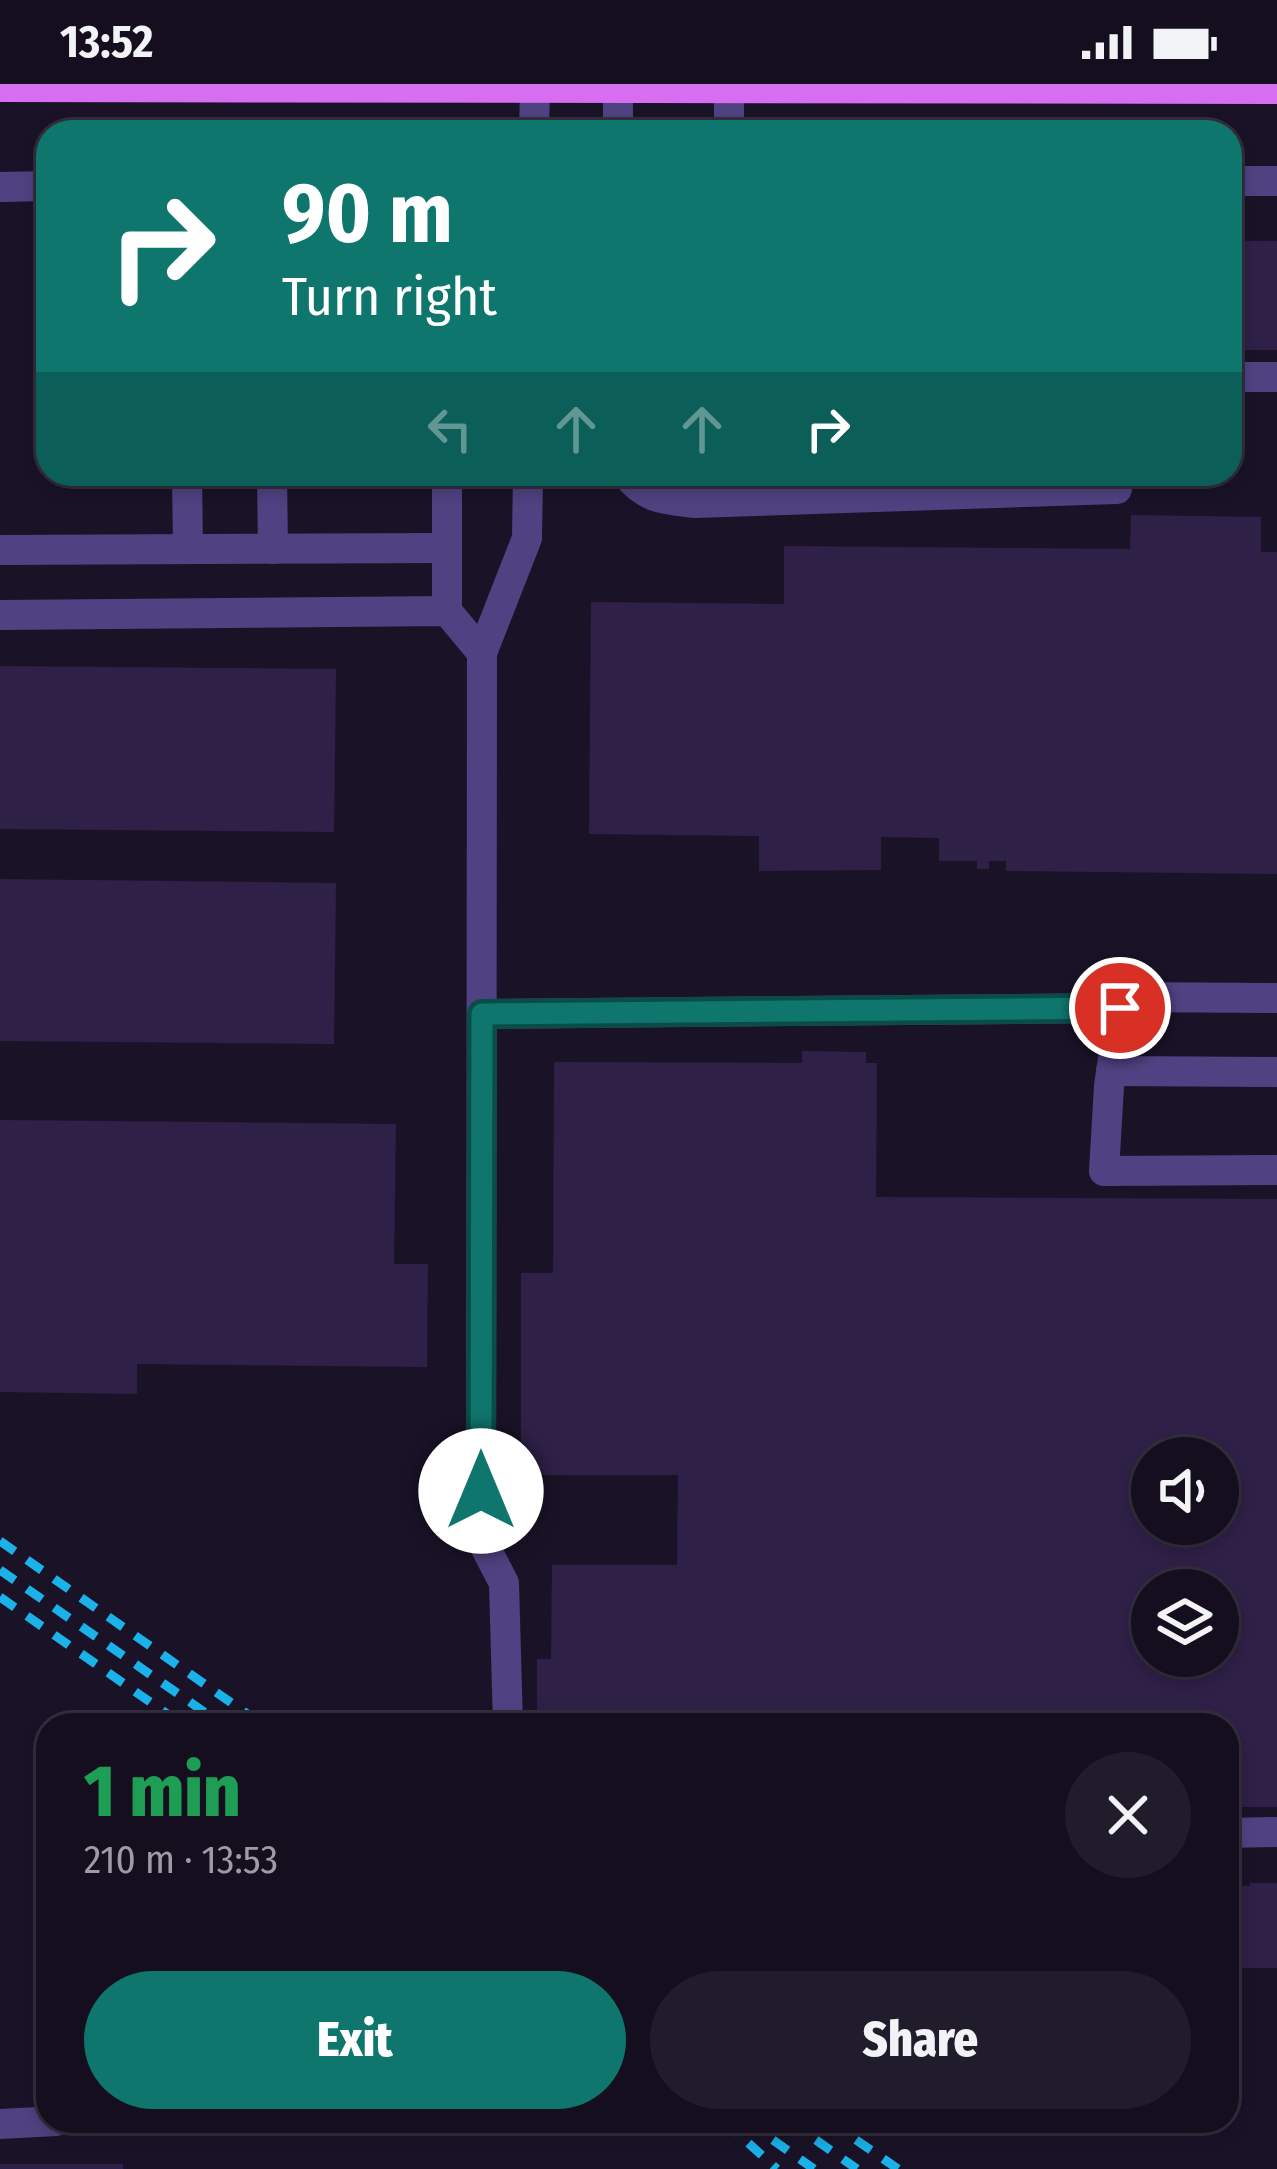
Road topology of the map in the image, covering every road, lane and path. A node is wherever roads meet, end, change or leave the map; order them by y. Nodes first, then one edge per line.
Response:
1 (0, 87) edge
2 (535, 89) junction
3 (618, 89) junction
4 (729, 89) junction
5 (1277, 89) edge
6 (534, 120) edge
7 (618, 120) edge
8 (729, 120) edge
9 (1242, 181) edge
10 (1277, 181) edge
11 (36, 186) edge
12 (0, 187) edge
13 (1242, 377) edge
14 (1277, 377) edge
15 (187, 486) edge
16 (272, 486) edge
17 (447, 486) edge
18 (528, 486) edge
19 (636, 486) edge
20 (1117, 490) dead end
21 (447, 548) junction
22 (188, 549) junction
23 (273, 549) junction
24 (0, 550) edge
25 (447, 611) junction
26 (0, 615) edge
27 (482, 653) junction
28 (1277, 998) edge
29 (1120, 1008) junction
30 (482, 1014) junction
31 (1111, 1071) junction
32 (1277, 1072) edge
33 (1277, 1170) edge
34 (508, 1713) edge
35 (1277, 1832) edge
36 (1239, 1833) edge
37 (36, 2122) edge
38 (0, 2123) edge

1 - 2 main road
2 - 3 main road
2 - 6 lane
3 - 4 main road
3 - 7 lane
4 - 5 main road
4 - 8 lane
9 - 10 lane
11 - 12 lane
13 - 14 lane
15 - 22 lane
16 - 23 lane
17 - 21 lane
18 - 27 lane
19 - 20 lane
21 - 23 lane
21 - 25 lane
22 - 23 lane
22 - 24 lane
25 - 26 lane
25 - 27 lane
27 - 30 lane
28 - 29 lane
29 - 30 lane
29 - 31 lane
30 - 34 lane
31 - 32 lane
31 - 33 lane
35 - 36 lane
37 - 38 lane

